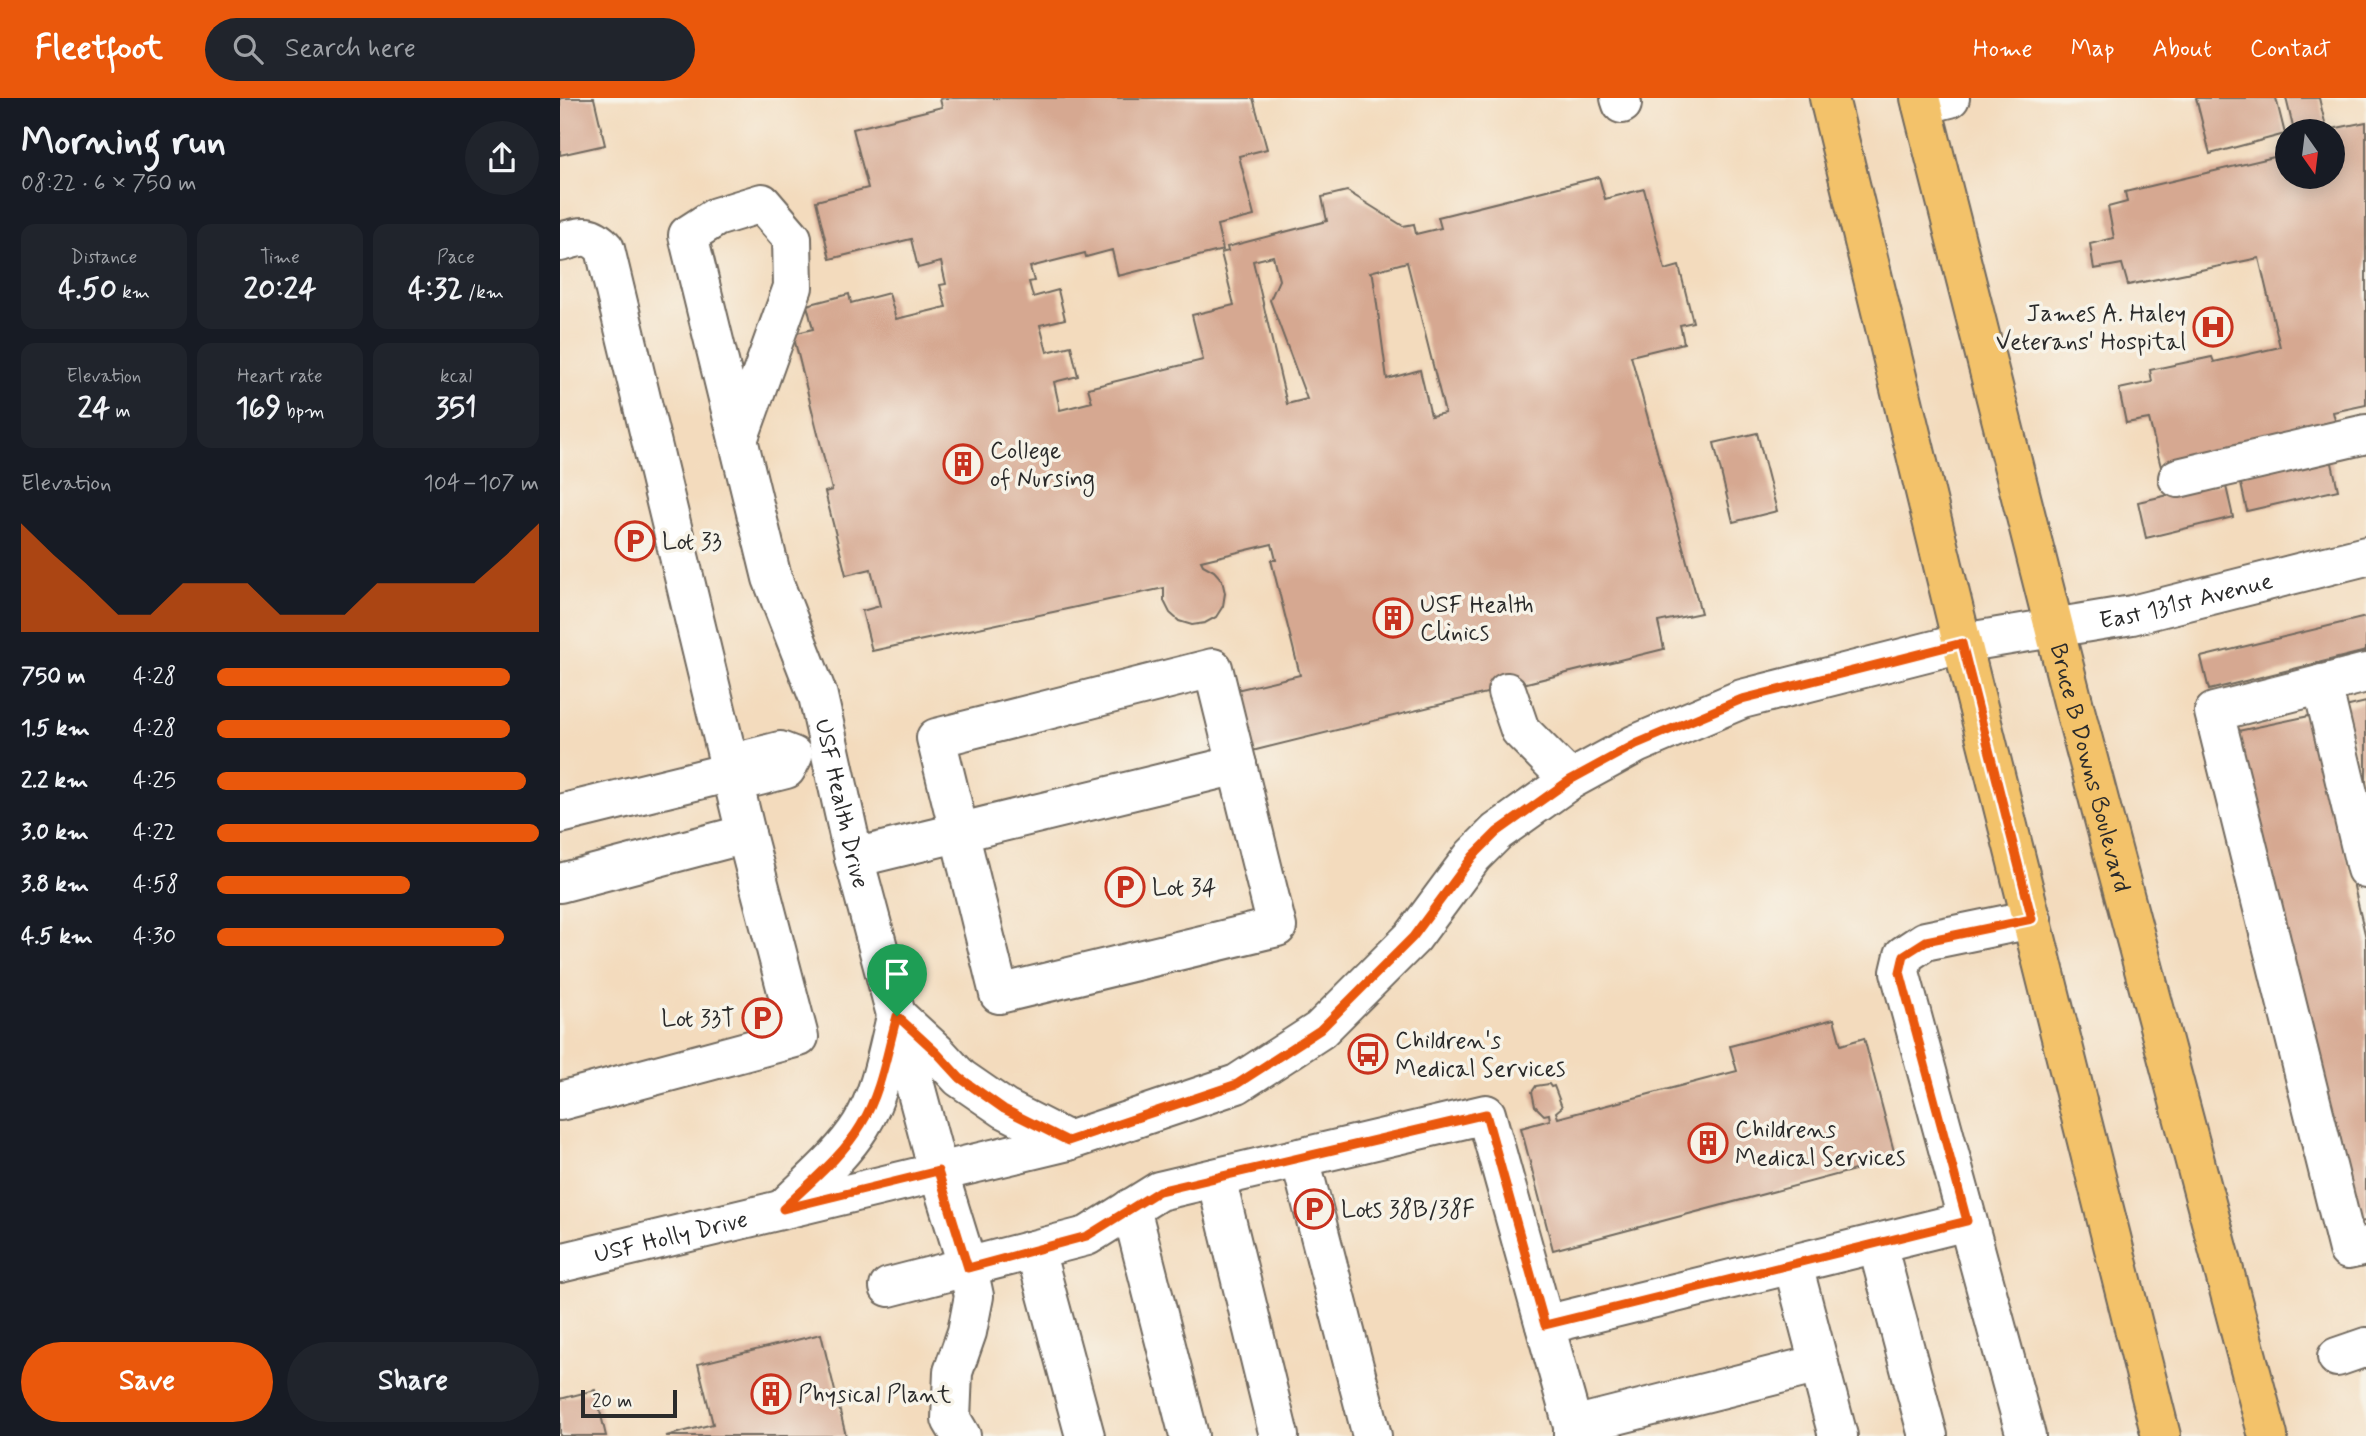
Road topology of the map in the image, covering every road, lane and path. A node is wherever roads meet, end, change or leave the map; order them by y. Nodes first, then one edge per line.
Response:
1 (1829, 98) edge
2 (1931, 100) edge
3 (579, 241) edge
4 (2366, 434) edge
5 (738, 440) junction
6 (2179, 478) dead end
7 (2366, 556) edge
8 (2055, 628) junction
9 (1962, 643) junction
10 (2366, 673) edge
11 (2322, 684) junction
12 (1507, 692) dead end
13 (811, 750) junction
14 (1237, 765) junction
15 (739, 770) junction
16 (1570, 780) junction
17 (560, 814) edge
18 (960, 832) junction
19 (746, 834) junction
20 (854, 858) junction
21 (2366, 869) edge
22 (560, 883) edge
23 (2032, 919) junction
24 (897, 1016) junction
25 (560, 1101) edge
26 (1068, 1141) junction
27 (1300, 1158) junction
28 (938, 1171) junction
29 (1216, 1178) junction
30 (1131, 1208) junction
31 (783, 1209) junction
32 (1967, 1221) junction
33 (1877, 1244) junction
34 (2366, 1246) edge
35 (1035, 1250) junction
36 (560, 1263) edge
37 (1793, 1265) junction
38 (968, 1268) junction
39 (889, 1287) dead end
40 (1545, 1325) junction
41 (1819, 1364) junction
42 (1573, 1431) edge
43 (961, 1436) edge
44 (1085, 1436) edge
45 (1189, 1436) edge
46 (1279, 1436) edge
47 (1372, 1436) edge
48 (1838, 1436) edge
49 (1928, 1436) edge
50 (2026, 1436) edge
51 (2161, 1436) edge
52 (2268, 1436) edge

1 - 9 main road
2 - 8 main road, Bruce B Downs Boulevard
3 - 15 street
4 - 6 street
5 - 5 street, USF Health Drive
5 - 13 street, USF Health Drive
7 - 8 street, East 131st Avenue
8 - 9 street, East 131st Avenue
8 - 52 main road, Bruce B Downs Boulevard
9 - 16 street, USF Holly Drive
9 - 23 main road
10 - 11 street
11 - 21 street
11 - 34 street
12 - 16 street
13 - 15 street
13 - 20 street, USF Health Drive
14 - 18 street
14 - 18 street
14 - 18 street
15 - 17 street
15 - 19 street
16 - 26 street, USF Holly Drive
18 - 20 street
19 - 22 street
19 - 25 street
20 - 24 street, USF Health Drive
23 - 32 street
23 - 51 main road
24 - 26 street
24 - 28 street, USF Health Drive
24 - 31 street
26 - 28 street, USF Holly Drive
27 - 29 street
27 - 40 street
27 - 47 street
28 - 31 street, USF Holly Drive
28 - 38 street, USF Health Drive
29 - 30 street
29 - 46 street
30 - 35 street
30 - 45 street
31 - 36 street, USF Holly Drive
32 - 33 street
32 - 50 street
33 - 37 street
33 - 49 street
35 - 38 street
35 - 44 street
37 - 40 street
37 - 41 street
38 - 39 street
38 - 43 street, USF Health Drive
40 - 42 street
41 - 42 street
41 - 48 street

